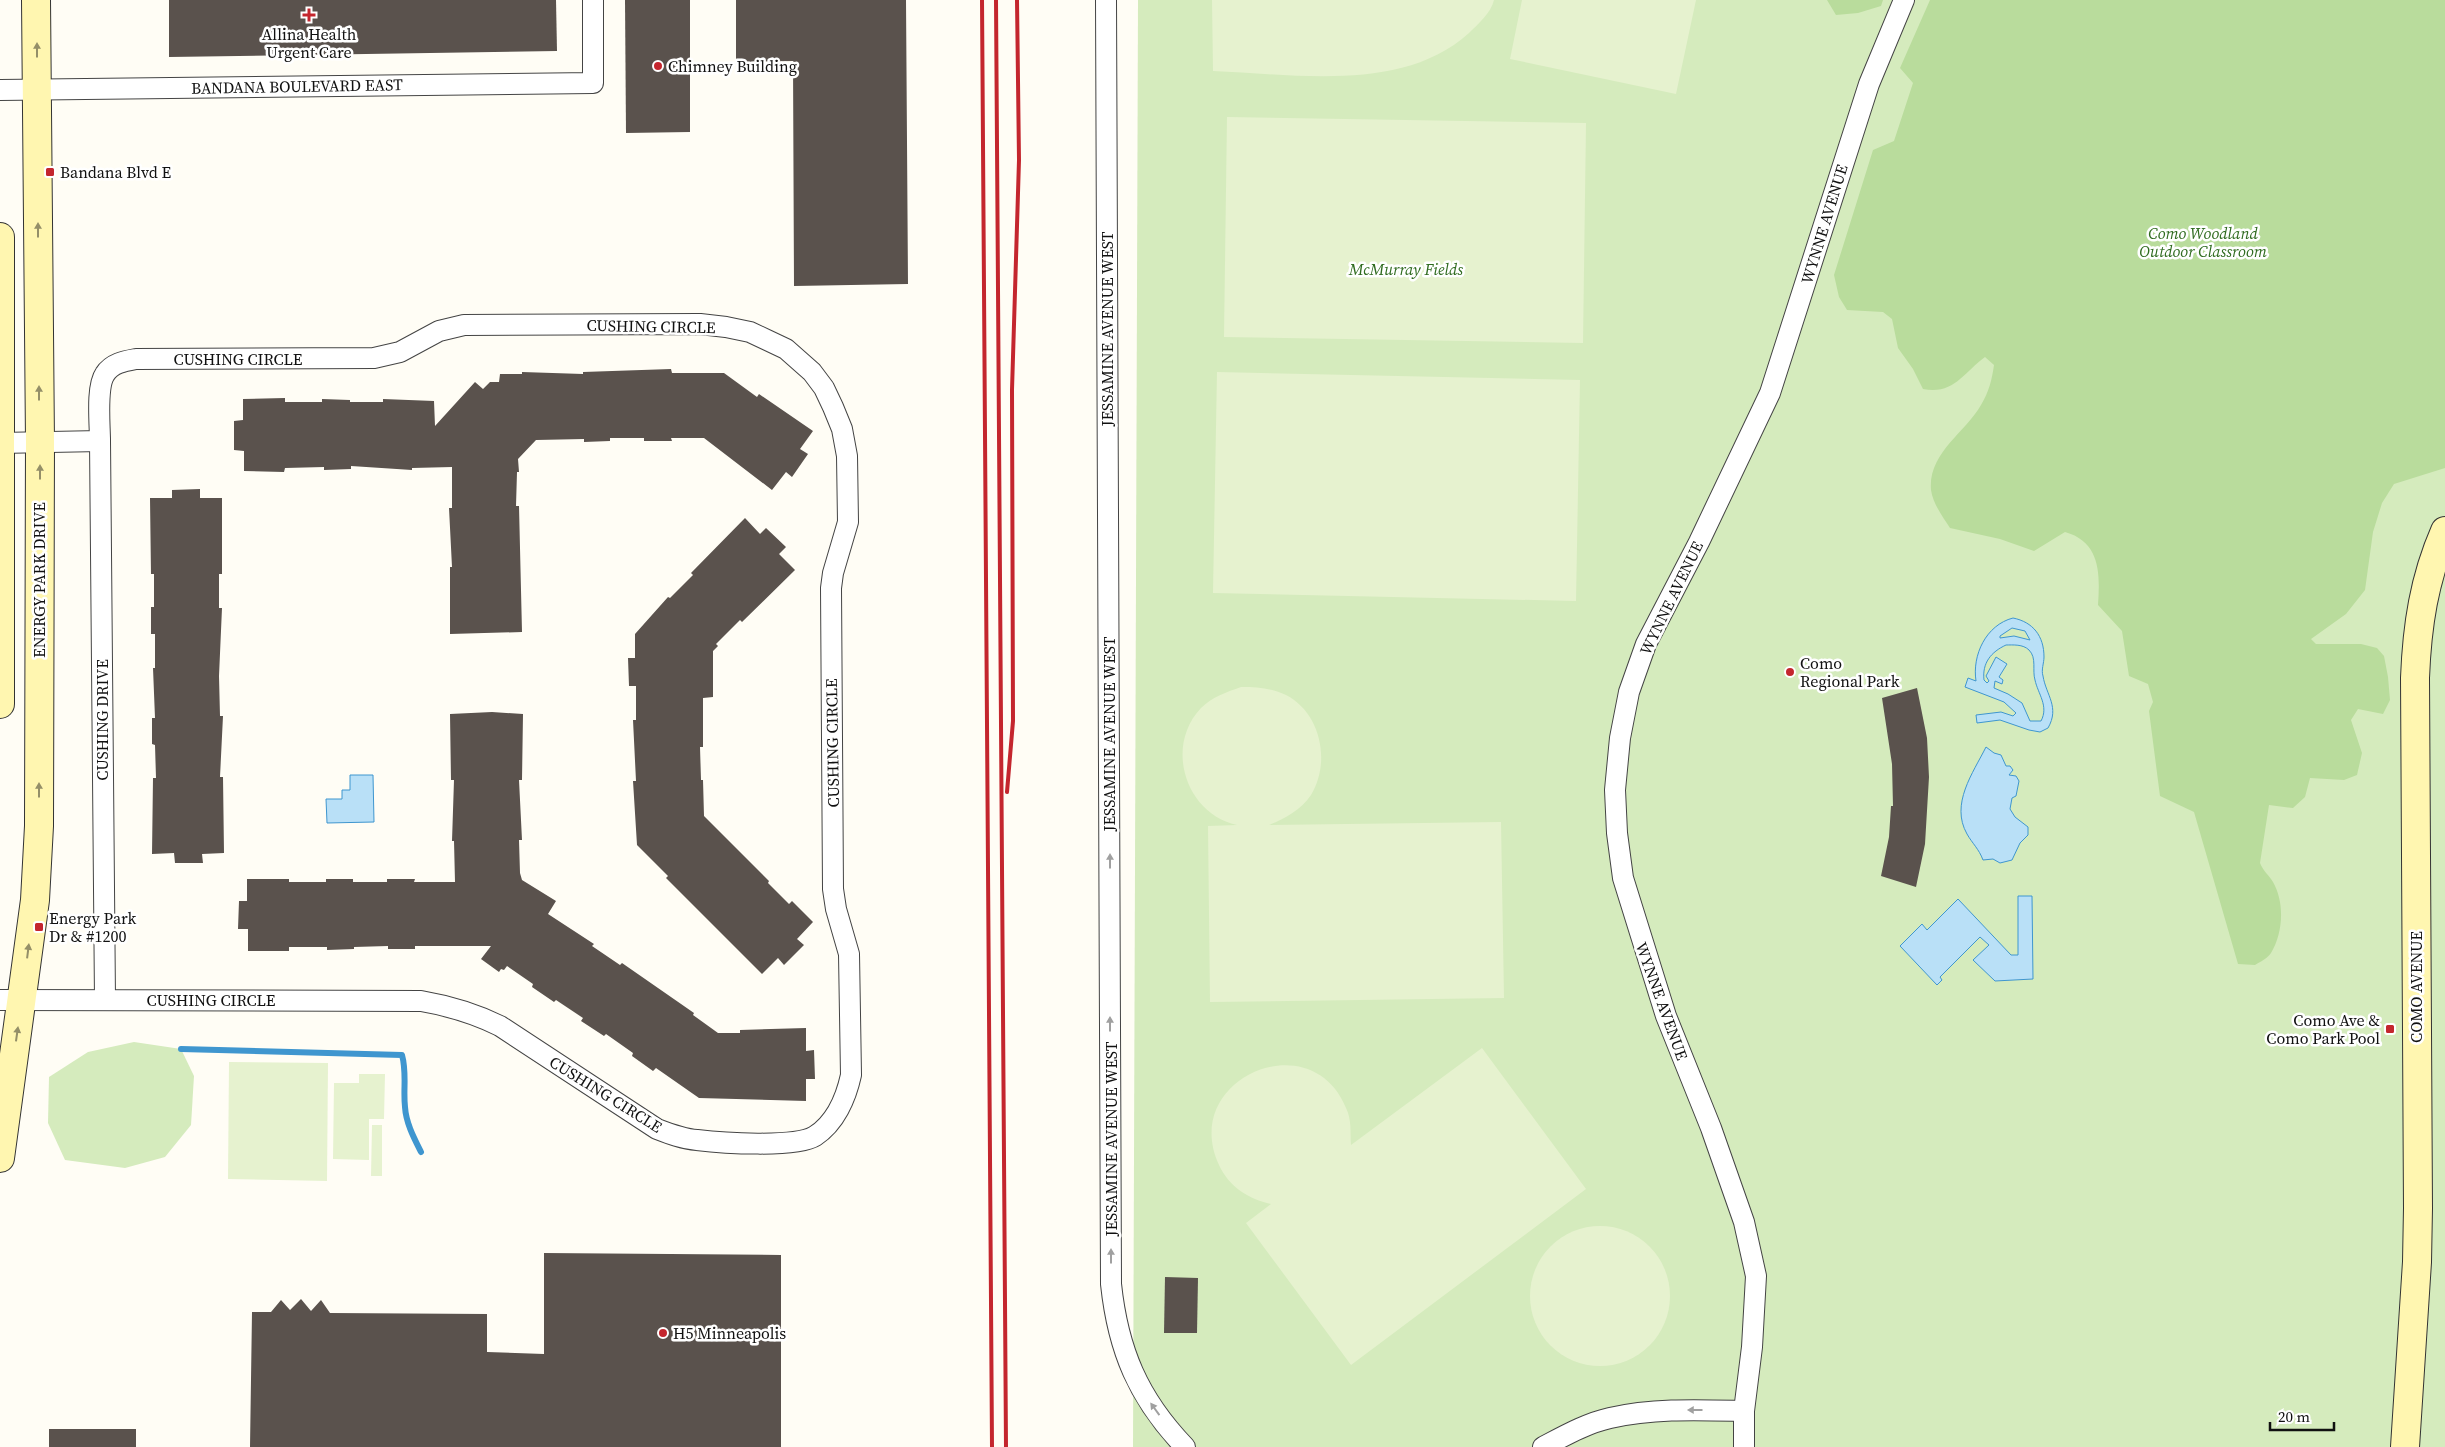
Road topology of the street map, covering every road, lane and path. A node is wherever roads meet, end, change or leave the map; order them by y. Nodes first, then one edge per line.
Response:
1 (36, 0) edge
2 (593, 0) edge
3 (1106, 0) edge
4 (1904, 0) edge
5 (0, 90) edge
6 (37, 90) junction
7 (0, 237) edge
8 (100, 440) junction
9 (15, 443) edge
10 (2445, 531) edge
11 (0, 704) edge
12 (11, 1000) edge
13 (105, 1000) junction
14 (0, 1158) edge
15 (1744, 1411) junction
16 (1185, 1447) edge
17 (1543, 1447) edge
18 (1744, 1447) edge
19 (2405, 1447) edge

6 -> 1 street, ENERGY PARK DRIVE
2 - 6 street, BANDANA BOULEVARD EAST
16 -> 3 street, JESSAMINE AVENUE WEST
4 - 15 street, WYNNE AVENUE
5 - 6 street, BANDANA BOULEVARD EAST
9 -> 6 street, ENERGY PARK DRIVE
7 - 9 street, ENERGY PARK DRIVE
8 - 9 street
8 - 13 street, CUSHING DRIVE
8 - 13 street, CUSHING CIRCLE
9 - 11 street, ENERGY PARK DRIVE
12 -> 9 street, ENERGY PARK DRIVE
10 - 19 street, COMO AVENUE
12 - 13 street, CUSHING CIRCLE
14 -> 12 street, ENERGY PARK DRIVE
15 -> 17 street
15 - 18 street, WYNNE AVENUE

